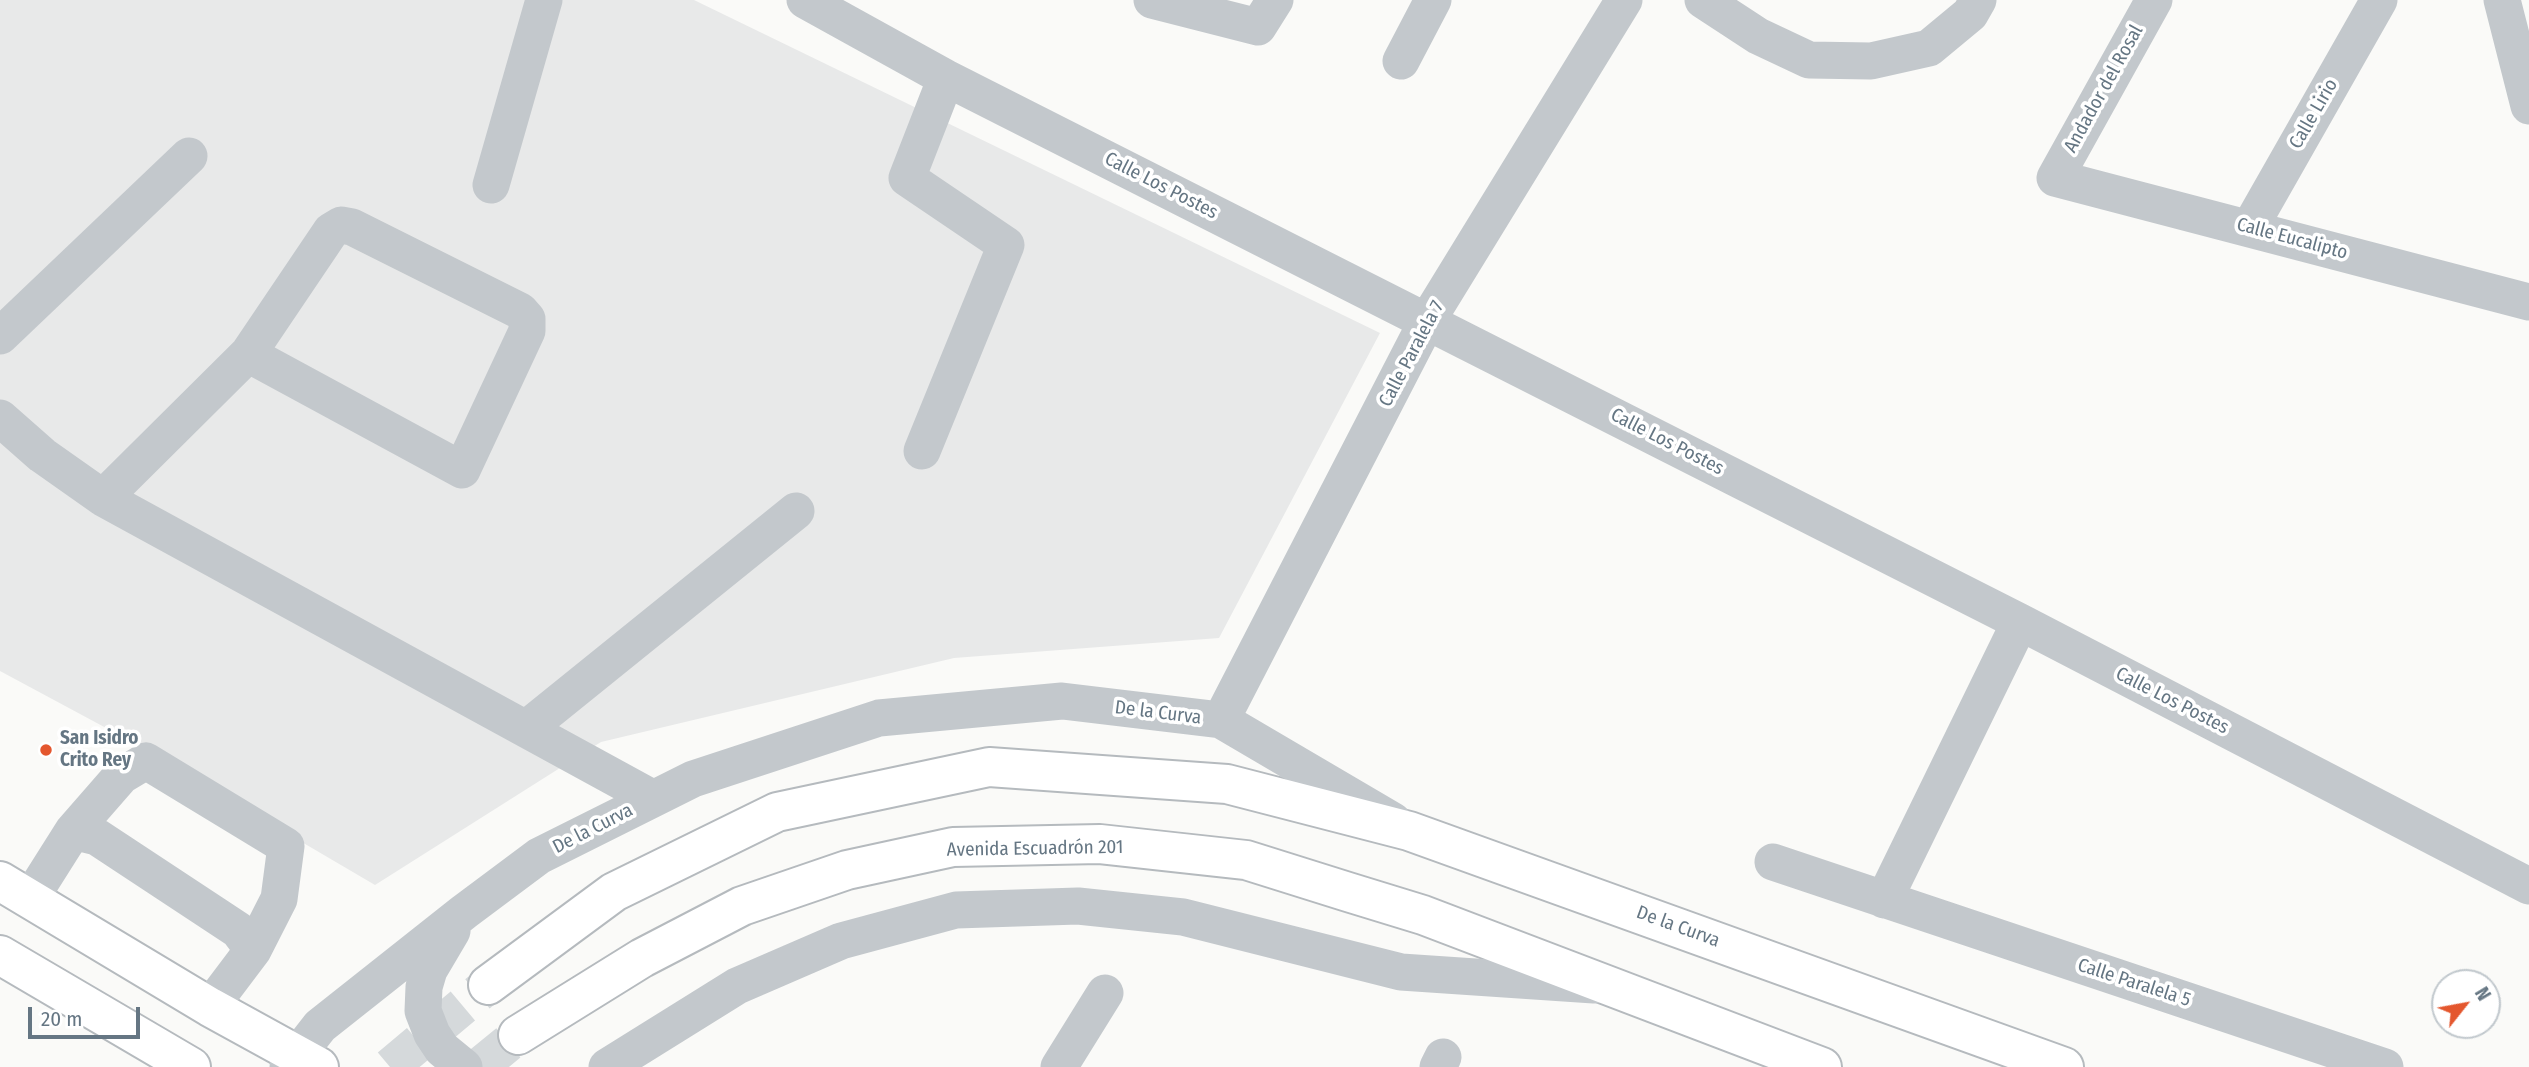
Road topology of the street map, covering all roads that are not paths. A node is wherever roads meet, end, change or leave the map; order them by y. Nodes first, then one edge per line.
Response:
1 (544, 0) edge
2 (805, 0) edge
3 (1152, 0) edge
4 (1433, 0) edge
5 (1624, 0) edge
6 (1703, 0) edge
7 (1978, 0) edge
8 (2154, 0) edge
9 (2379, 0) edge
10 (2502, 0) edge
11 (1267, 13) edge
12 (1401, 61) dead end
13 (946, 78) junction
14 (2529, 106) edge
15 (189, 156) dead end
16 (2054, 178) joint
17 (491, 185) dead end
18 (2250, 227) junction
19 (2529, 302) edge
20 (1427, 321) junction
21 (0, 336) edge
22 (248, 354) junction
23 (0, 418) edge
24 (922, 451) dead end
25 (103, 498) junction
26 (796, 511) dead end
27 (2020, 622) junction
28 (1221, 720) junction
29 (526, 729) junction
30 (652, 798) junction
31 (73, 831) junction
32 (1409, 831) junction
33 (1773, 862) dead end
34 (2529, 886) edge
35 (15, 890) edge
36 (1884, 900) junction
37 (464, 912) junction
38 (253, 950) junction
39 (0, 955) edge
40 (488, 985) tunnel mouth
41 (1615, 986) junction
42 (1105, 993) dead end
43 (210, 1007) junction
44 (517, 1035) tunnel mouth
45 (301, 1063) edge
46 (191, 1067) edge
47 (464, 1067) edge
48 (607, 1067) edge
49 (1059, 1067) edge
50 (1822, 1067) edge
51 (2064, 1067) edge
52 (2385, 1067) edge

1 - 17 street
2 - 13 street, Calle Los Postes
3 - 11 street
4 - 12 street
5 - 20 street, Calle Paralela 7
6 - 7 street
8 - 16 street, Andador del Rosal
9 - 18 street, Calle Lirio
10 - 14 street
13 - 20 street, Calle Los Postes
13 - 24 street
15 - 21 street
16 - 18 street, Calle Eucalipto
18 - 19 street, Calle Eucalipto
20 - 27 street, Calle Los Postes
20 - 28 street, Calle Paralela 7
22 - 22 street
22 - 25 street
23 - 25 street
25 - 29 street
26 - 29 street
27 - 34 street, Calle Los Postes
27 - 36 street
28 - 30 street, De la Curva
28 - 32 street, De la Curva
29 - 30 street
30 - 37 street, De la Curva
31 - 35 street
31 - 38 street
31 - 38 street
32 - 40 main road
32 - 51 main road, De la Curva
33 - 36 street, Calle Paralela 5
35 - 43 main road
36 - 52 street, Calle Paralela 5
37 - 45 street, De la Curva
37 - 47 street
38 - 43 street
39 - 46 main road
41 - 44 main road, Avenida Escuadrón 201
41 - 48 street
41 - 50 main road
42 - 49 street
43 - 45 main road

